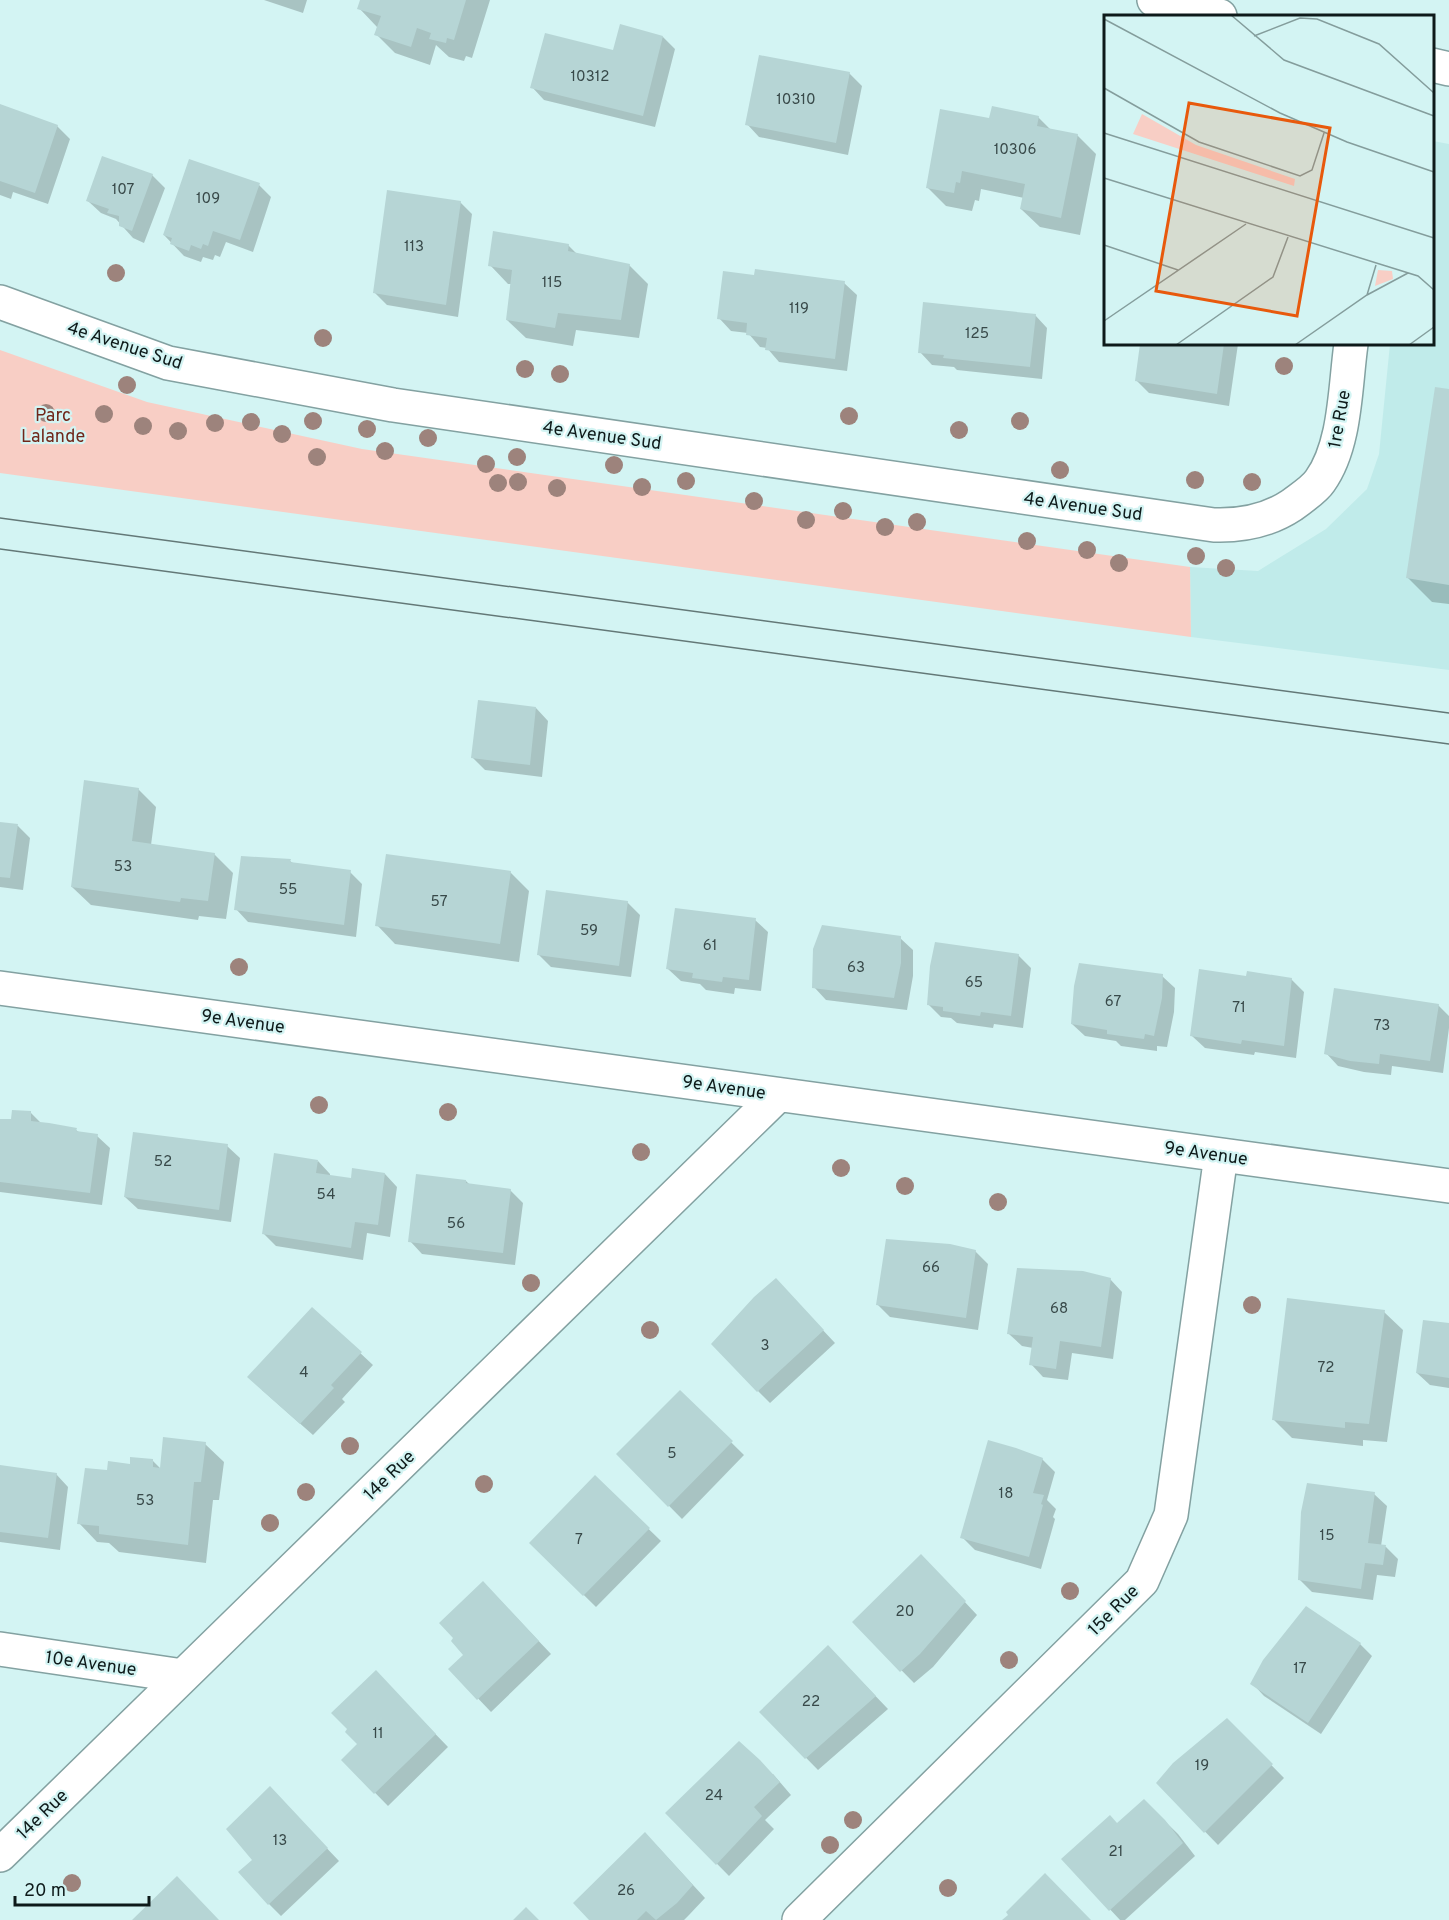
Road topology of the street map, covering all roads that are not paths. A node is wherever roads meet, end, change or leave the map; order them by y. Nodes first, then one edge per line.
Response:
1 (1154, 0) edge
2 (1216, 15) edge
3 (1434, 65) edge
4 (1449, 69) edge
5 (0, 302) edge
6 (1351, 345) edge
7 (1214, 525) joint
8 (0, 988) edge
9 (778, 1095) junction
10 (1221, 1155) junction
11 (1449, 1186) edge
12 (0, 1649) edge
13 (183, 1676) junction
14 (0, 1855) edge
15 (799, 1920) edge

1 - 2 street
3 - 4 street
5 - 7 street, 4e Avenue Sud
6 - 7 street, 1re Rue
8 - 9 street, 9e Avenue
9 - 10 street, 9e Avenue
9 - 13 street, 14e Rue
10 - 11 street, 9e Avenue
10 - 15 street, 15e Rue
12 - 13 street, 10e Avenue
13 - 14 street, 14e Rue

